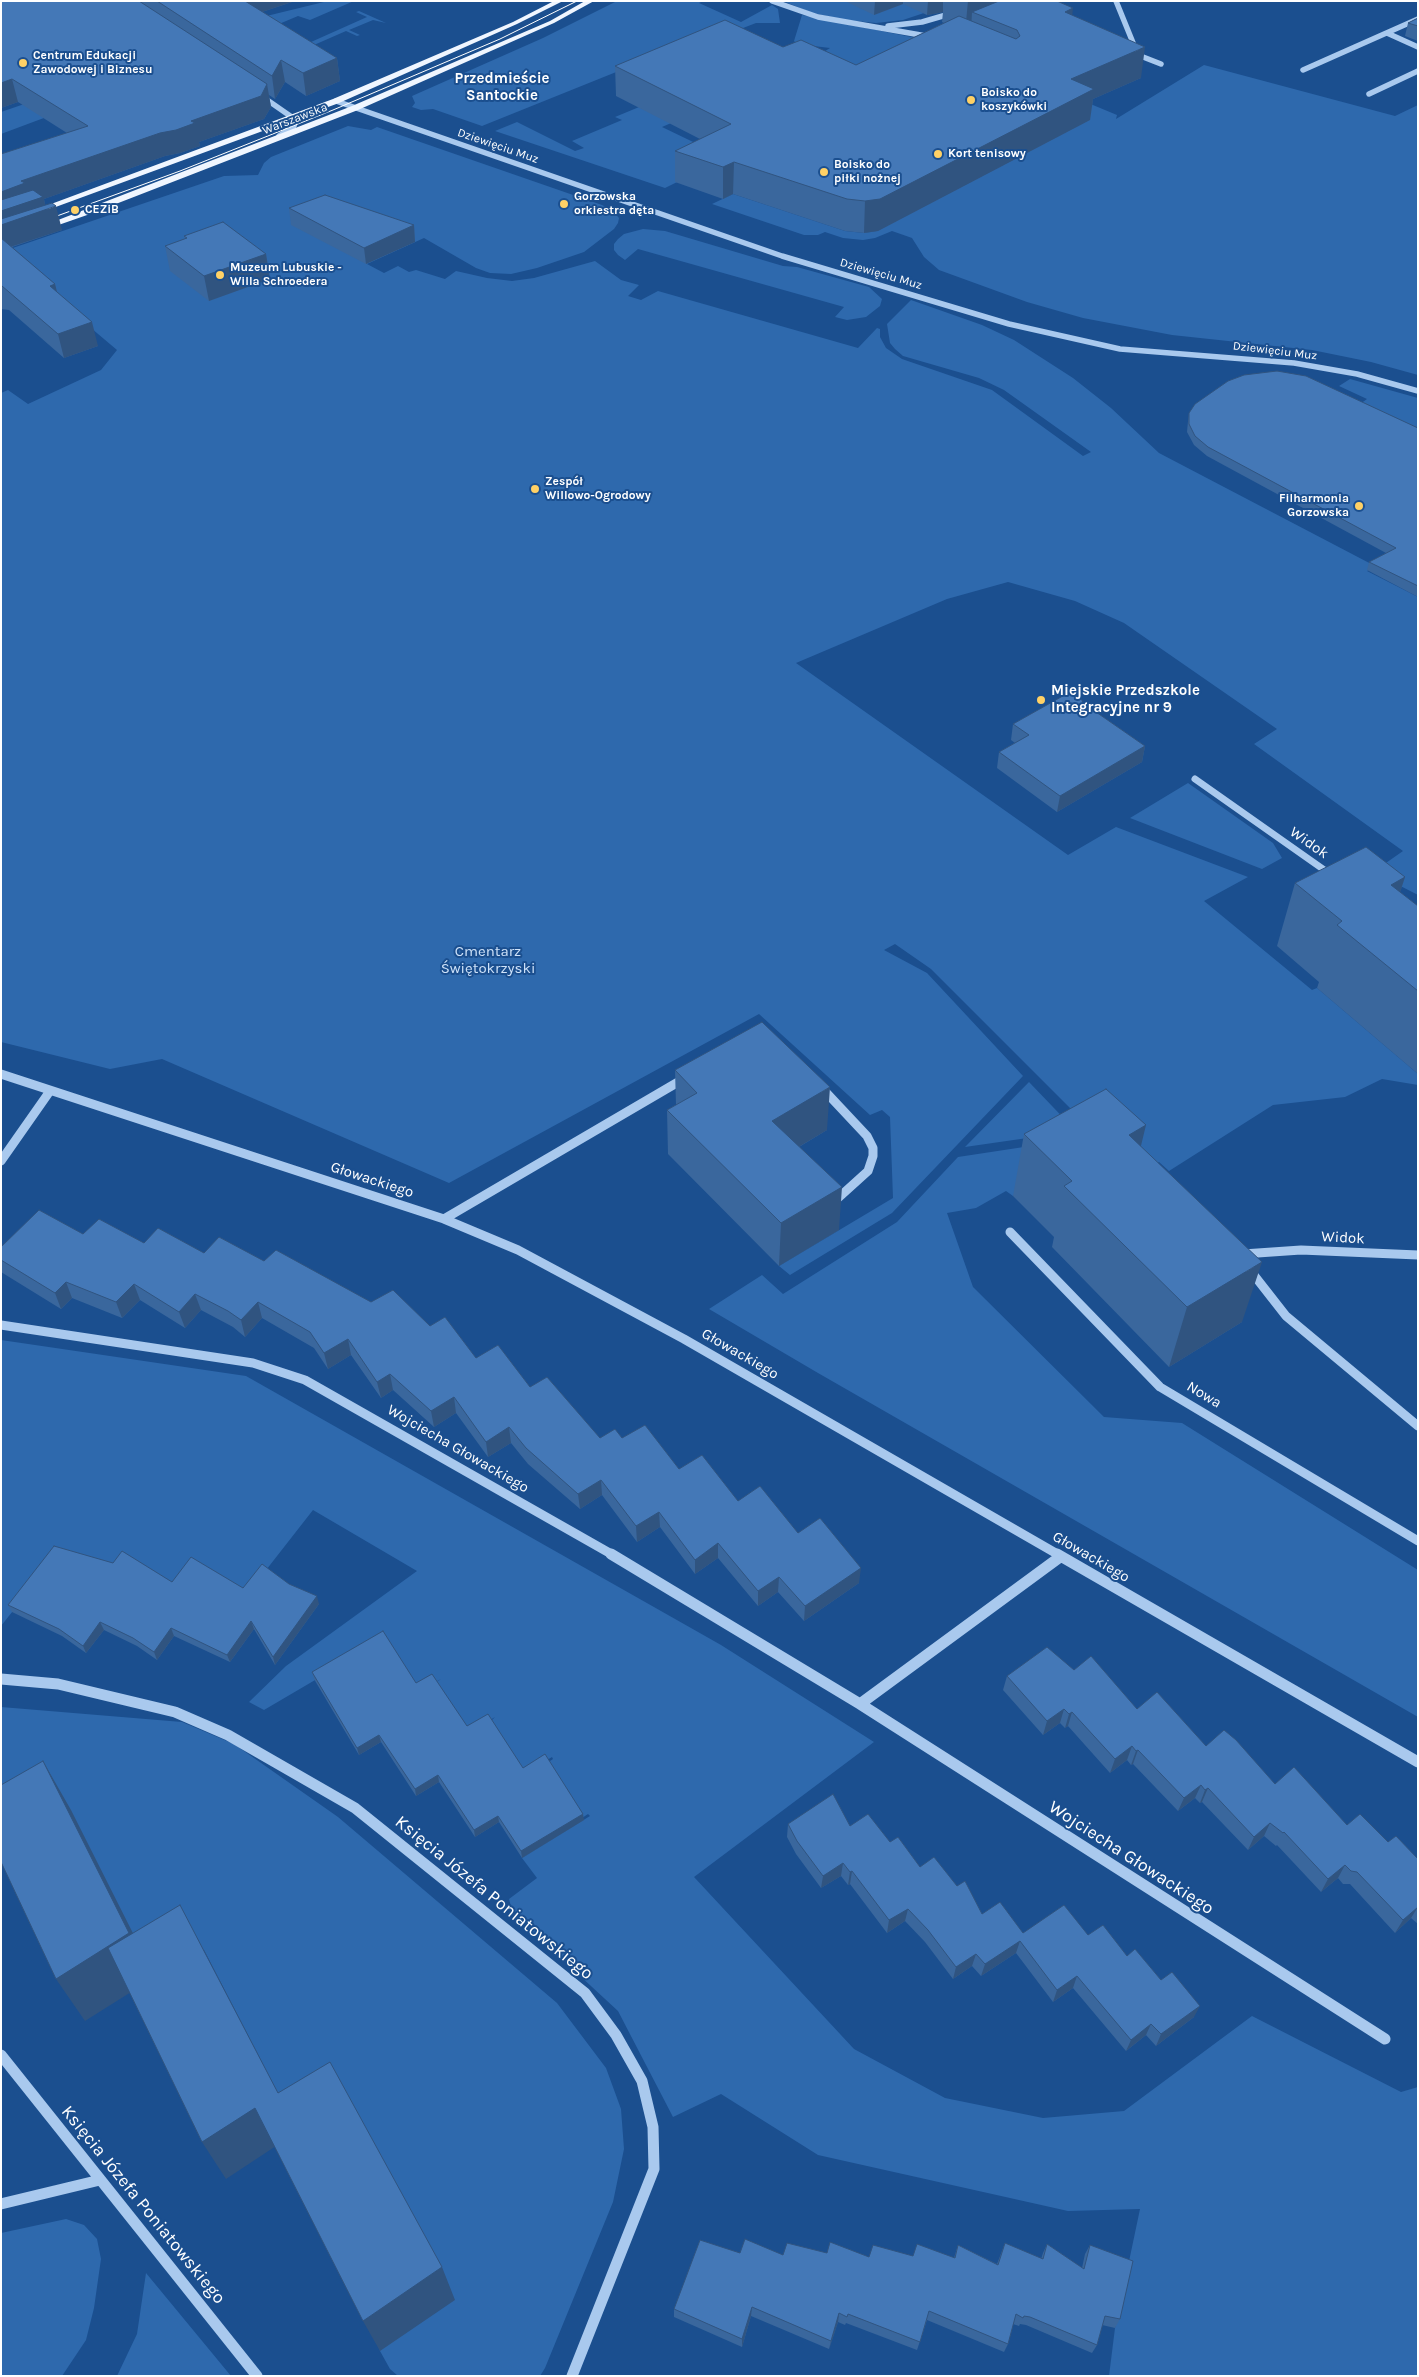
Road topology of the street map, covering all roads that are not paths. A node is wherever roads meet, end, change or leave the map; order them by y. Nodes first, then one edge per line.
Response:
1 (560, 1) edge
2 (591, 1) edge
3 (772, 1) edge
4 (1116, 1) edge
5 (957, 11) dead end
6 (1418, 19) edge
7 (878, 28) junction
8 (1387, 33) junction
9 (934, 37) edge
10 (1418, 47) edge
11 (1161, 64) dead end
12 (1303, 70) dead end
13 (1418, 71) edge
14 (251, 89) edge
15 (1368, 94) dead end
16 (336, 101) junction
17 (355, 108) junction
18 (293, 116) junction
19 (263, 144) junction
20 (27, 214) edge
21 (37, 230) dead end
22 (782, 256) joint
23 (1418, 391) edge
24 (1195, 779) dead end
25 (1336, 877) edge
26 (1, 1074) edge
27 (692, 1075) edge
28 (813, 1078) edge
29 (50, 1091) junction
30 (1, 1161) edge
31 (837, 1199) dead end
32 (444, 1219) junction
33 (1010, 1232) dead end
34 (1418, 1255) edge
35 (1, 1325) edge
36 (1418, 1426) edge
37 (1418, 1541) edge
38 (1060, 1557) junction
39 (1, 1679) edge
40 (860, 1704) junction
41 (1418, 1762) edge
42 (1385, 2039) dead end
43 (1, 2055) edge
44 (100, 2180) junction
45 (1, 2204) edge
46 (256, 2376) edge
47 (572, 2376) edge

1 - 16 main road, Warszawska
2 - 17 main road, Warszawska
3 - 7 street
4 - 11 street
5 - 7 street
6 - 8 street
7 - 9 street
8 - 10 street
8 - 12 street
13 - 15 street
14 - 18 street
16 - 17 street, Dziewięciu Muz
16 - 18 main road, Warszawska
17 - 19 main road, Warszawska
17 - 22 street, Dziewięciu Muz
18 - 19 street
18 - 20 main road, Warszawska
19 - 21 main road, Warszawska
22 - 23 street, Dziewięciu Muz
24 - 25 street, Widok
26 - 29 street, Głowackiego
27 - 32 street
28 - 31 street
29 - 30 street
29 - 32 street, Głowackiego
32 - 38 street, Głowackiego
33 - 37 street, Nowa
34 - 36 street, Widok
35 - 40 street, Wojciecha Głowackiego
38 - 40 street
38 - 41 street, Głowackiego
39 - 47 street, Księcia Józefa Poniatowskiego
40 - 42 street, Wojciecha Głowackiego
43 - 44 street, Księcia Józefa Poniatowskiego
44 - 45 street
44 - 46 street, Księcia Józefa Poniatowskiego

